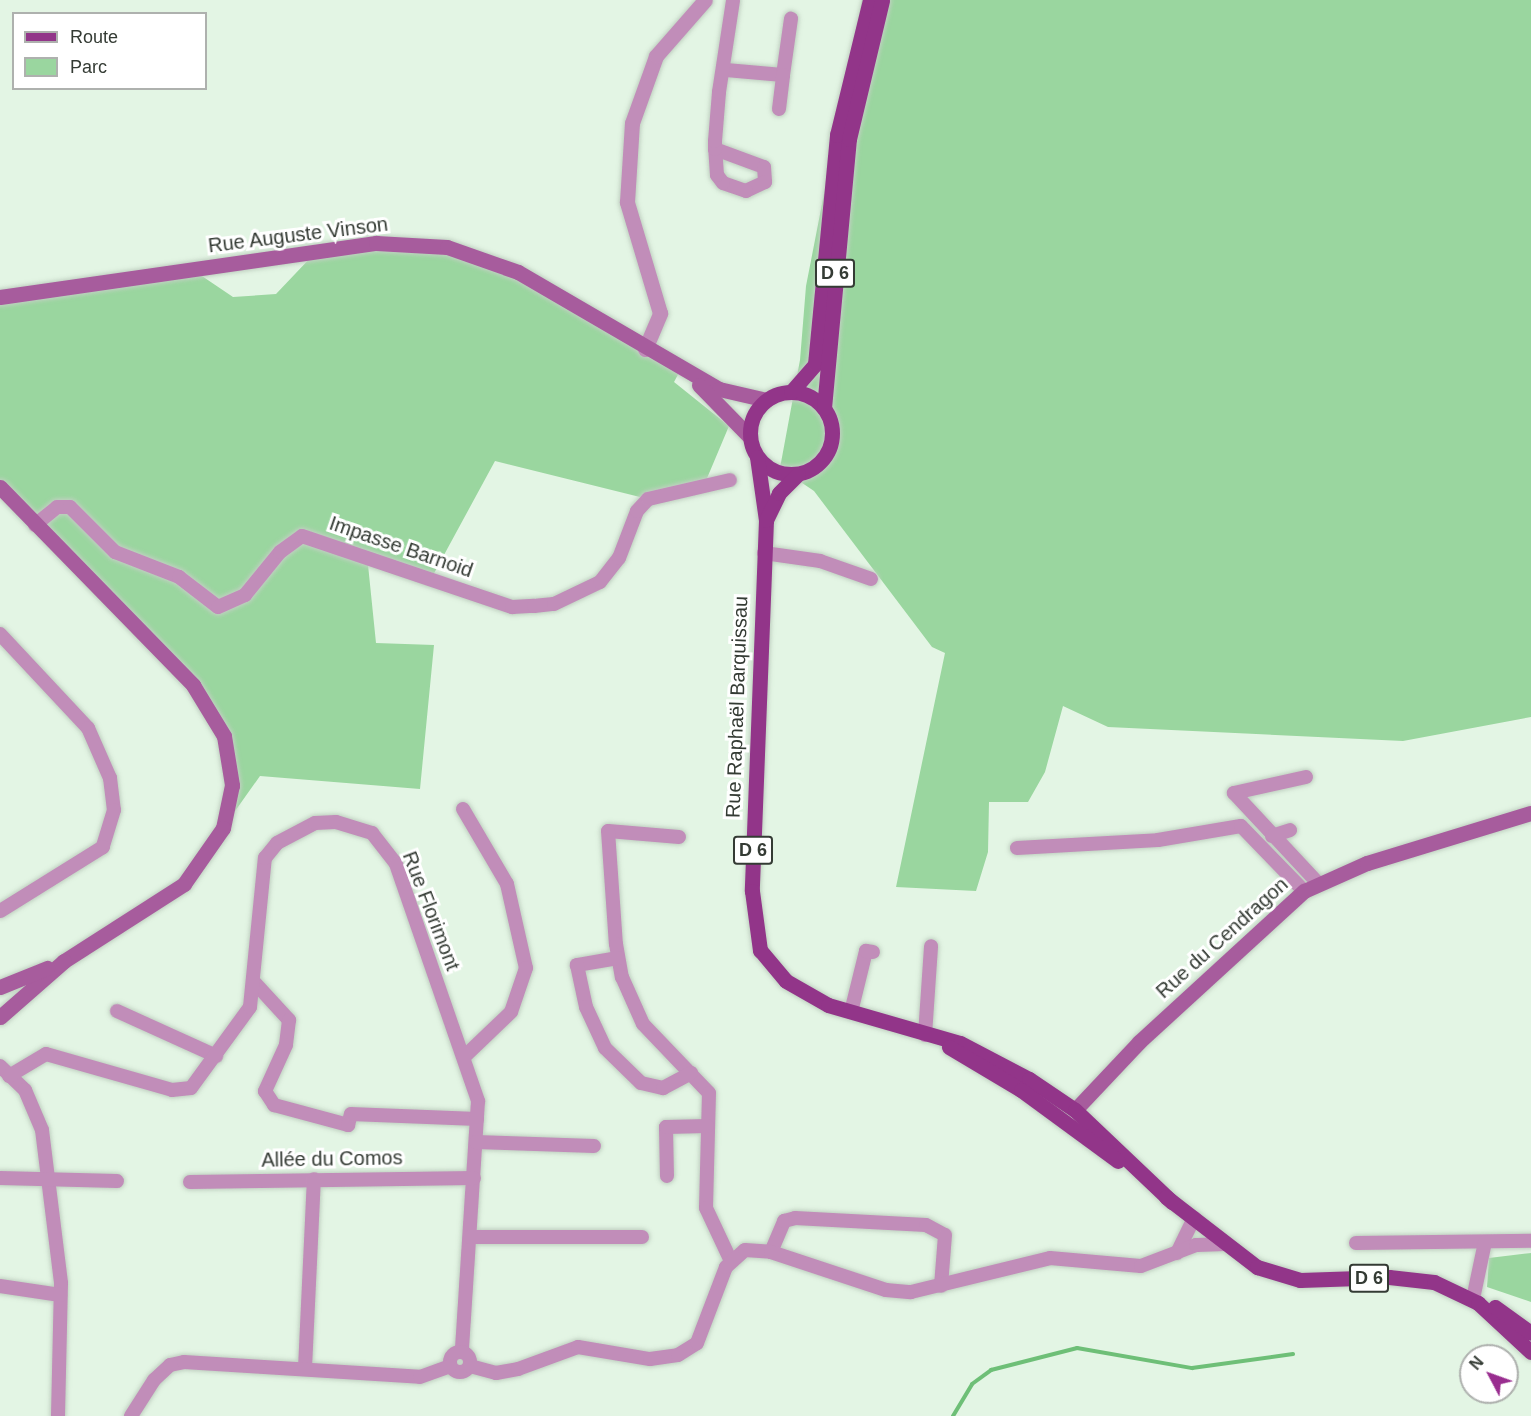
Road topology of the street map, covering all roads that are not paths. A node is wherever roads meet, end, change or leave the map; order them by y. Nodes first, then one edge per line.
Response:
1 (705, 0) edge
2 (733, 0) edge
3 (870, 0) edge
4 (882, 0) edge
5 (791, 19) dead end
6 (726, 70) junction
7 (783, 75) junction
8 (779, 110) dead end
9 (715, 148) dead end
10 (0, 297) edge
11 (645, 349) junction
12 (681, 369) junction
13 (791, 392) junction
14 (767, 400) junction
15 (824, 408) junction
16 (750, 437) junction
17 (757, 457) junction
18 (798, 474) junction
19 (730, 480) dead end
20 (0, 487) edge
21 (766, 520) junction
22 (35, 525) junction
23 (764, 554) junction
24 (871, 579) dead end
25 (0, 634) edge
26 (1306, 777) dead end
27 (462, 808) dead end
28 (1531, 813) edge
29 (1290, 830) dead end
30 (1272, 836) junction
31 (679, 837) dead end
32 (1017, 848) dead end
33 (1318, 883) junction
34 (1304, 891) junction
35 (0, 911) edge
36 (932, 946) dead end
37 (873, 952) dead end
38 (618, 958) junction
39 (64, 961) junction
40 (254, 982) junction
41 (0, 987) edge
42 (117, 1011) dead end
43 (851, 1012) junction
44 (0, 1017) edge
45 (928, 1036) junction
46 (466, 1054) junction
47 (216, 1056) junction
48 (4, 1071) edge
49 (691, 1073) junction
50 (1075, 1110) junction
51 (477, 1119) junction
52 (707, 1126) junction
53 (476, 1142) junction
54 (594, 1146) dead end
55 (667, 1176) dead end
56 (0, 1178) edge
57 (474, 1178) junction
58 (314, 1179) junction
59 (50, 1180) junction
60 (117, 1181) dead end
61 (190, 1182) dead end
62 (1172, 1202) junction
63 (1194, 1218) junction
64 (470, 1237) junction
65 (642, 1237) dead end
66 (1531, 1241) edge
67 (1485, 1242) junction
68 (1356, 1243) dead end
69 (1226, 1244) junction
70 (771, 1252) junction
71 (1172, 1258) junction
72 (730, 1259) junction
73 (0, 1286) edge
74 (941, 1286) junction
75 (60, 1295) junction
76 (1476, 1301) junction
77 (1531, 1333) edge
78 (462, 1351) junction
79 (1531, 1352) edge
80 (450, 1366) junction
81 (470, 1366) junction
82 (305, 1368) junction
83 (58, 1416) edge
84 (131, 1416) edge

1 - 11 street
2 - 6 street
3 - 13 main road, D 6
4 - 15 main road, D 6
5 - 7 street
6 - 7 street
6 - 9 street
7 - 8 street
10 - 11 main road, Rue Auguste Vinson
11 - 12 main road, Rue Auguste Vinson
12 - 14 main road, Rue Auguste Vinson
12 - 16 main road, Rue Auguste Vinson
13 - 14 main road
13 - 15 main road
14 - 16 main road
15 - 18 main road
16 - 17 main road
17 - 18 main road
17 - 21 main road, Rue Raphaël Barquissau / D 6
18 - 21 main road, Rue Raphaël Barquissau / D 6
19 - 22 street, Impasse Barnoid
20 - 22 main road
21 - 23 main road, Rue Raphaël Barquissau / D 6
22 - 39 main road
23 - 24 street
23 - 43 main road, Rue Raphaël Barquissau / D 6
25 - 35 street
26 - 30 street
27 - 46 street
28 - 33 main road, Rue du Cendragon
29 - 30 street
30 - 33 street
31 - 38 street
32 - 34 street
33 - 34 main road, Rue du Cendragon
34 - 50 main road, Rue du Cendragon
36 - 45 street
37 - 43 street
38 - 49 street
38 - 49 street
39 - 41 main road
39 - 44 main road
40 - 46 street, Rue Florimont
40 - 47 street, Rue Florimont
40 - 51 street
42 - 47 street
43 - 45 main road, Rue Raphaël Barquissau / D 6
45 - 50 main road
45 - 62 main road, Rue Raphaël Barquissau / D 6
46 - 51 street, Rue Florimont
47 - 48 street, Rue Florimont
48 - 59 street
49 - 52 street
50 - 62 main road, Rue Raphaël Barquissau / D 6
51 - 53 street, Rue Florimont
52 - 55 street
52 - 72 street
53 - 54 street
53 - 57 street, Rue Florimont
56 - 59 street
57 - 58 street, Allée du Comos
57 - 64 street, Rue Florimont
58 - 61 street, Allée du Comos
58 - 82 street
59 - 60 street
59 - 75 street
62 - 63 main road, Rue Raphaël Barquissau / D 6
63 - 69 main road, Rue Raphaël Barquissau / D 6
63 - 71 street
64 - 65 street
64 - 78 street, Rue Florimont
66 - 67 street
67 - 68 street
67 - 76 street
69 - 71 street
69 - 76 main road, Rue Raphaël Barquissau / D 6
70 - 72 street
70 - 74 street
70 - 74 street
71 - 74 street
72 - 81 street
73 - 75 street
75 - 83 street
76 - 77 main road, Rue Raphaël Barquissau / D 6
76 - 79 main road, Rue Raphaël Barquissau / D 6
78 - 80 street
78 - 81 street
80 - 81 street
80 - 82 street
82 - 84 street

